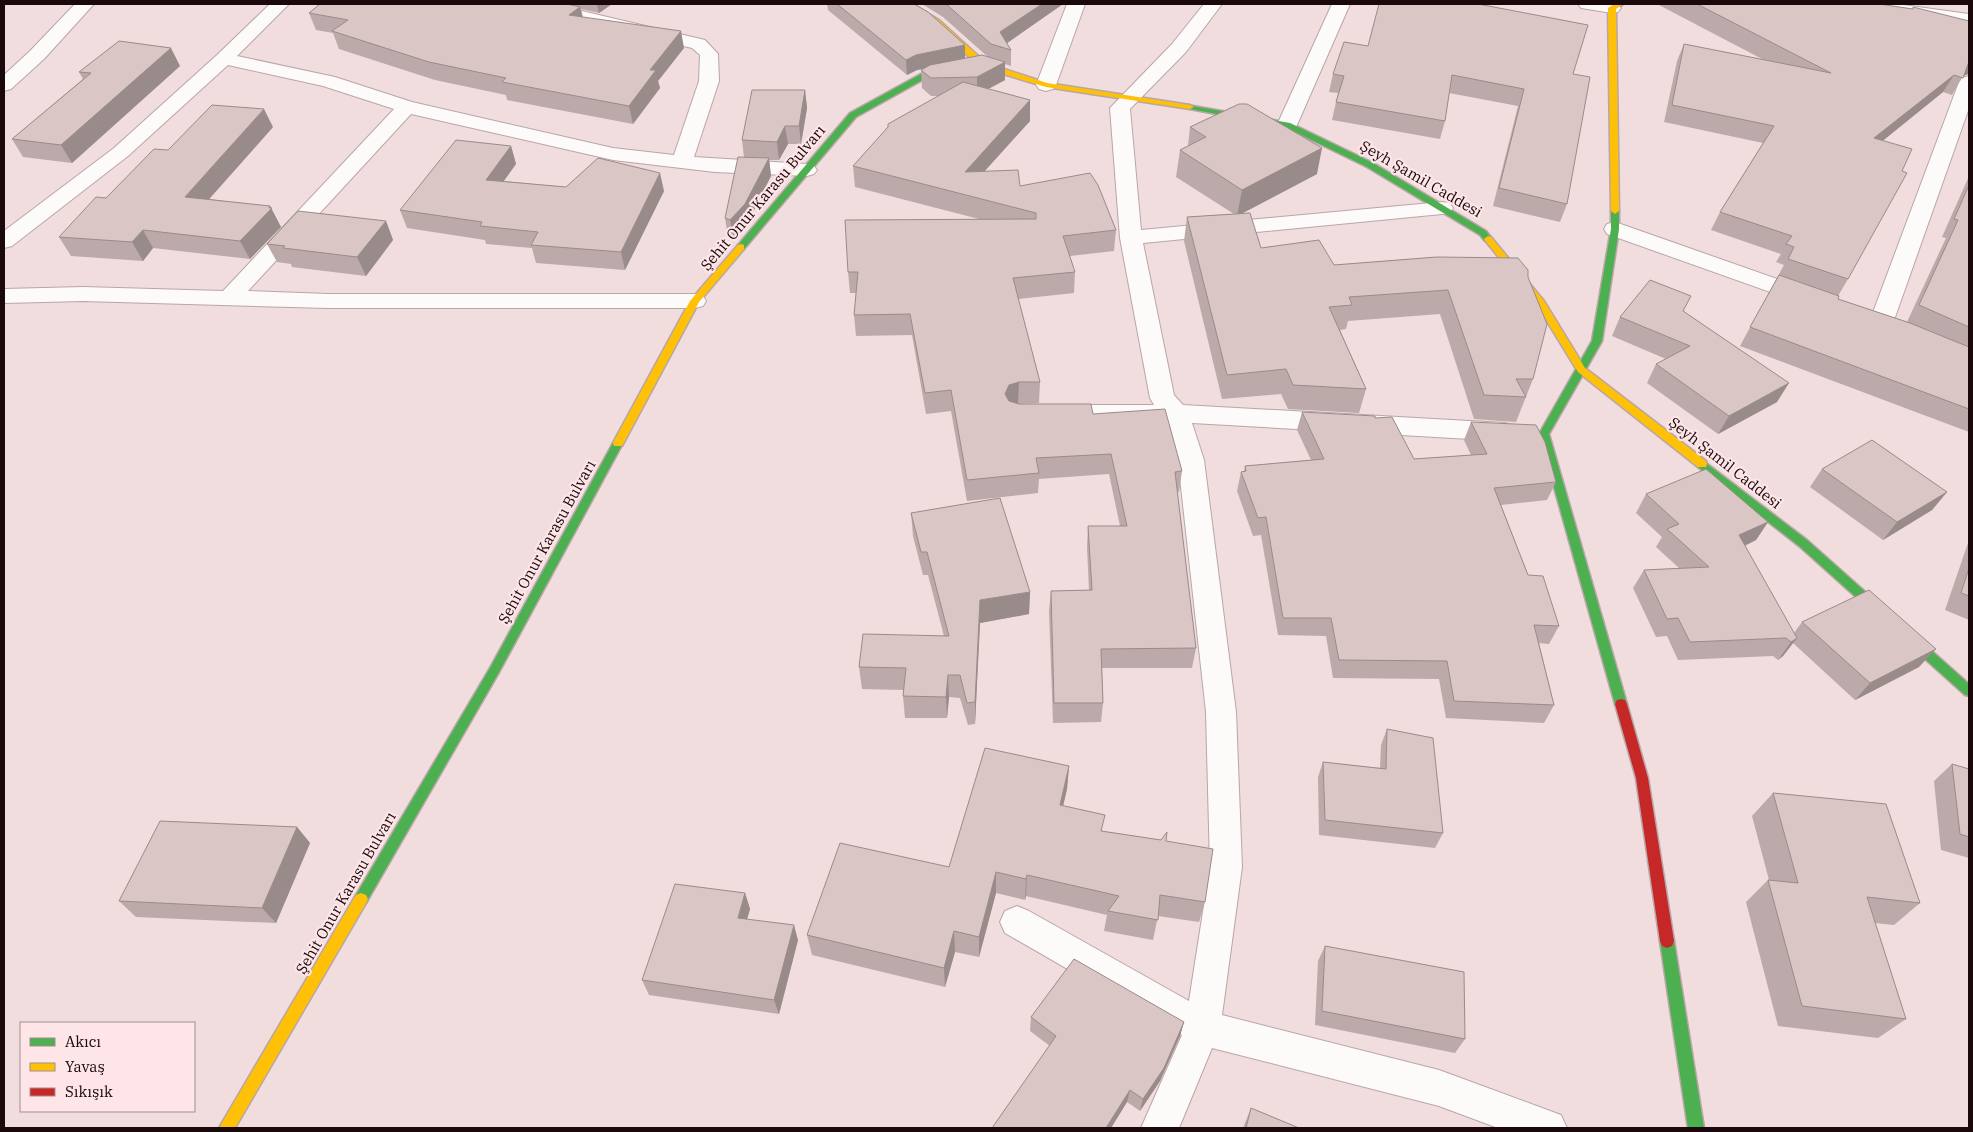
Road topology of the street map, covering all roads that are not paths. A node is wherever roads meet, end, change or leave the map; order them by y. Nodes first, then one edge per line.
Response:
1 (85, 4) edge
2 (280, 4) edge
3 (531, 4) edge
4 (907, 4) edge
5 (1076, 4) edge
6 (1213, 4) edge
7 (1341, 4) edge
8 (1586, 4) edge
9 (1858, 4) edge
10 (1616, 6) edge
11 (1969, 19) edge
12 (224, 59) junction
13 (984, 65) junction
14 (1969, 82) edge
15 (1046, 85) junction
16 (4, 86) edge
17 (1129, 98) junction
18 (407, 107) junction
19 (1287, 124) junction
20 (682, 163) junction
21 (807, 170) junction
22 (1442, 208) junction
23 (1615, 229) junction
24 (1131, 238) junction
25 (4, 241) edge
26 (4, 296) edge
27 (229, 298) junction
28 (695, 301) junction
29 (1826, 304) edge
30 (1881, 323) edge
31 (1581, 370) junction
32 (1176, 413) junction
33 (1038, 414) edge
34 (1544, 434) junction
35 (1969, 691) edge
36 (1017, 922) dead end
37 (1203, 1028) junction
38 (226, 1128) edge
39 (1160, 1128) edge
40 (1548, 1128) edge
41 (1696, 1128) edge

1 - 16 street
2 - 12 street
3 - 20 street
4 - 13 street
5 - 15 street
6 - 17 street
7 - 19 street
8 - 10 street
9 - 11 street
10 - 23 street
12 - 18 street
12 - 25 street
13 - 15 street, Şeyh Şamil Caddesi
13 - 21 street, Şehit Onur Karasu Bulvarı
14 - 30 street
15 - 17 street, Şeyh Şamil Caddesi
17 - 19 street, Şeyh Şamil Caddesi
17 - 24 street
18 - 20 street
18 - 27 street
19 - 22 street, Şeyh Şamil Caddesi
20 - 21 street
21 - 28 street, Şehit Onur Karasu Bulvarı
22 - 24 street
22 - 31 street, Şeyh Şamil Caddesi
23 - 29 street
23 - 31 street
24 - 32 street
26 - 27 street
27 - 28 street
28 - 38 street, Şehit Onur Karasu Bulvarı
31 - 34 street
31 - 35 street, Şeyh Şamil Caddesi
32 - 33 street
32 - 34 street
32 - 37 street
34 - 41 street
36 - 37 street
37 - 39 street
37 - 40 street

